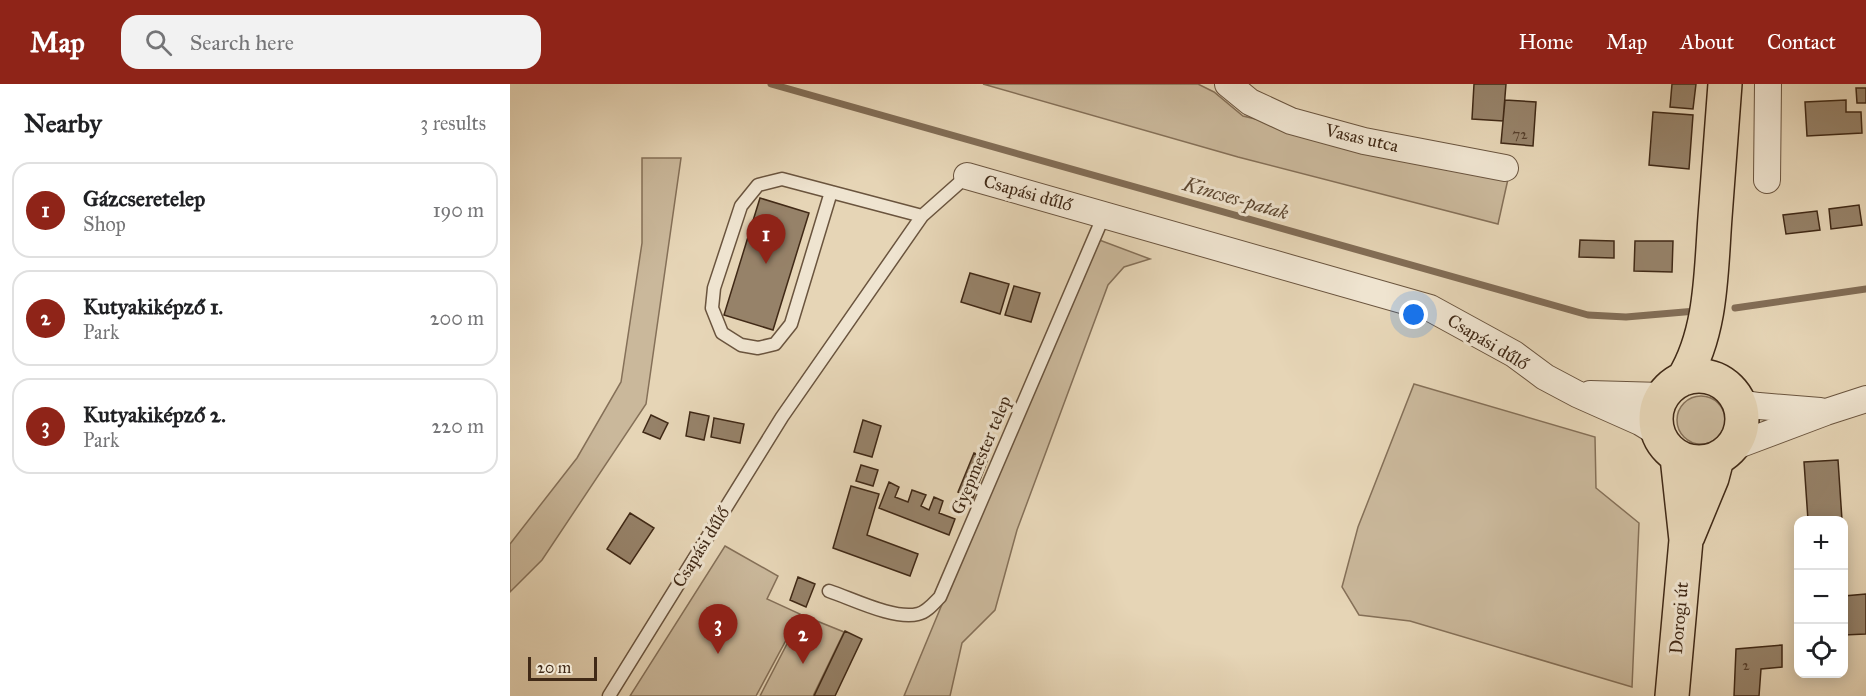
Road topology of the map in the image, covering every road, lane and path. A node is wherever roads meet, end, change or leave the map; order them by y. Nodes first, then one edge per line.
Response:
1 (1228, 84) edge
2 (1725, 84) edge
3 (1768, 84) edge
4 (1505, 168) dead end
5 (967, 176) joint
6 (1767, 180) dead end
7 (831, 192) junction
8 (1104, 215) junction
9 (922, 216) junction
10 (1708, 336) junction
11 (1672, 387) junction
12 (1730, 392) junction
13 (1577, 394) junction
14 (1866, 399) edge
15 (1826, 412) junction
16 (1667, 445) junction
17 (1725, 453) junction
18 (1686, 540) junction
19 (829, 591) dead end
20 (609, 696) edge
21 (1672, 696) edge

1 - 4 street, Vasas utca
2 - 10 main road
3 - 6 street
5 - 8 street, Csapási dűlő
5 - 9 lane, Csapási dűlő
7 - 7 lane
7 - 9 lane
8 - 13 street, Csapási dűlő
8 - 19 lane, Gyepmester telep
9 - 20 lane, Csapási dűlő
10 - 11 main road
10 - 12 main road
11 - 12 main road
11 - 13 street, Csapási dűlő
11 - 16 main road
12 - 15 street
12 - 17 main road
13 - 16 street, Csapási dűlő
14 - 15 street
15 - 17 street
16 - 17 main road
16 - 18 main road, Dorogi út
17 - 18 main road, Dorogi út
18 - 21 main road, Dorogi út

